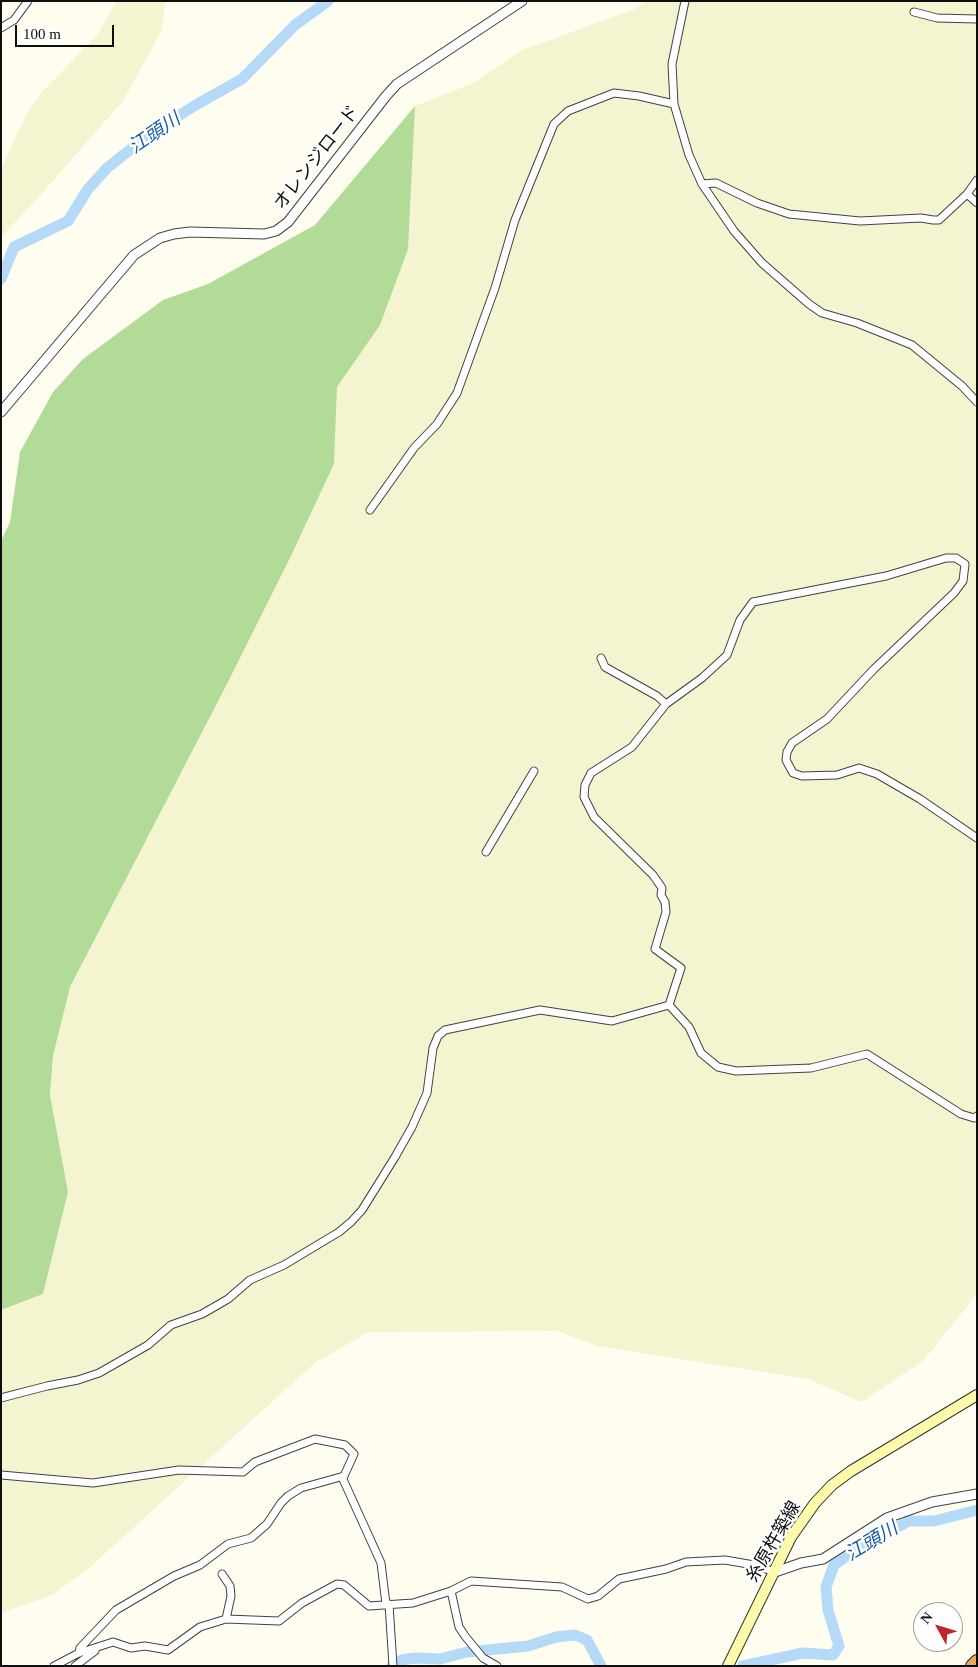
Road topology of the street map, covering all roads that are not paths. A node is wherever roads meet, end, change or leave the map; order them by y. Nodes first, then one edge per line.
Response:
1 (28, 1) edge
2 (522, 1) edge
3 (685, 1) edge
4 (914, 12) dead end
5 (977, 19) edge
6 (1, 28) edge
7 (674, 104) junction
8 (977, 180) edge
9 (702, 184) junction
10 (967, 194) junction
11 (977, 203) edge
12 (977, 402) edge
13 (1, 412) edge
14 (370, 510) dead end
15 (601, 658) dead end
16 (666, 704) junction
17 (534, 771) dead end
18 (977, 838) edge
19 (486, 852) dead end
20 (669, 1004) junction
21 (977, 1116) edge
22 (977, 1396) edge
23 (1, 1398) edge
24 (1, 1475) edge
25 (342, 1477) junction
26 (977, 1494) edge
27 (775, 1572) junction
28 (222, 1574) dead end
29 (451, 1591) junction
30 (388, 1604) junction
31 (226, 1619) junction
32 (97, 1647) junction
33 (80, 1653) junction
34 (977, 1661) edge
35 (393, 1662) edge
36 (54, 1666) edge
37 (75, 1666) edge
38 (497, 1666) edge
39 (728, 1666) edge
40 (972, 1666) edge

1 - 6 street
2 - 13 street, オレンジロード
3 - 7 street
4 - 5 street
7 - 9 street
7 - 14 street
8 - 10 street
9 - 10 street
9 - 12 street
10 - 11 street
15 - 16 street
16 - 18 street
16 - 20 street
17 - 19 street
20 - 21 street
20 - 23 street
22 - 27 main road, 糸原杵築線
24 - 25 street
25 - 30 street
25 - 33 street
26 - 27 street
27 - 29 street
27 - 39 main road, 糸原杵築線
28 - 31 street
29 - 30 street
29 - 38 street
30 - 31 street
30 - 35 street
31 - 32 street
32 - 33 street
32 - 37 street
33 - 36 street
34 - 40 highway

